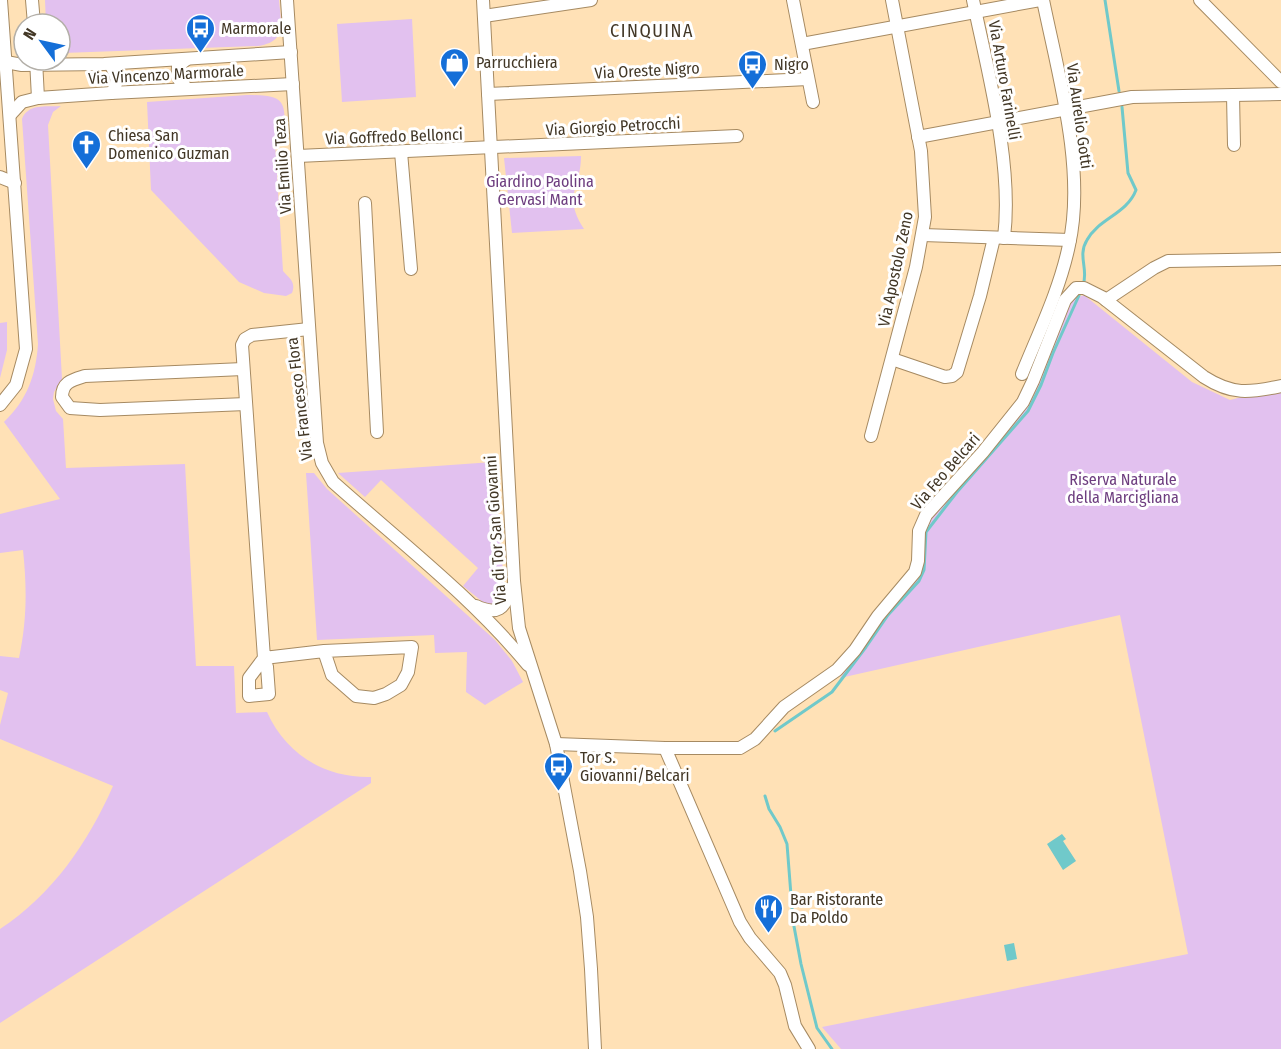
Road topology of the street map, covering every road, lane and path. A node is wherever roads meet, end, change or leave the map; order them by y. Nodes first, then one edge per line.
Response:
1 (1, 0) edge
2 (287, 0) edge
3 (483, 0) edge
4 (591, 0) edge
5 (793, 0) edge
6 (892, 0) edge
7 (1042, 0) edge
8 (1200, 0) edge
9 (975, 6) edge
10 (484, 16) junction
11 (898, 27) junction
12 (802, 45) junction
13 (291, 52) junction
14 (187, 59) junction
15 (6, 62) junction
16 (12, 63) edge
17 (72, 63) edge
18 (111, 64) junction
19 (23, 72) edge
20 (37, 72) edge
21 (808, 79) junction
22 (1281, 82) edge
23 (8, 83) junction
24 (293, 84) junction
25 (188, 89) junction
26 (111, 93) junction
27 (488, 94) junction
28 (1281, 94) edge
29 (1233, 95) junction
30 (38, 98) junction
31 (813, 102) dead end
32 (1066, 110) junction
33 (10, 115) junction
34 (999, 122) junction
35 (737, 136) dead end
36 (918, 137) junction
37 (1234, 145) dead end
38 (491, 148) junction
39 (401, 152) junction
40 (298, 156) junction
41 (0, 177) edge
42 (15, 183) junction
43 (365, 203) dead end
44 (923, 235) junction
45 (999, 238) junction
46 (1070, 240) junction
47 (1281, 259) edge
48 (411, 269) dead end
49 (1106, 300) junction
50 (1058, 301) junction
51 (309, 329) junction
52 (892, 358) junction
53 (243, 369) junction
54 (1022, 374) dead end
55 (1281, 386) edge
56 (246, 404) junction
57 (0, 405) edge
58 (377, 432) dead end
59 (871, 436) dead end
60 (514, 581) junction
61 (472, 604) junction
62 (324, 651) junction
63 (532, 670) junction
64 (556, 744) junction
65 (665, 748) junction
66 (595, 1049) edge
67 (809, 1049) edge

1 - 15 street
2 - 13 street, Via Emilio Teza
3 - 10 street, Via di Tor San Giovanni
4 - 10 street
5 - 12 street
6 - 11 street, Via Apostolo Zeno
7 - 9 street
7 - 32 street, Via Aurelio Gotti
8 - 22 street
9 - 11 street
9 - 34 street, Via Arturo Farinelli
10 - 27 street, Via di Tor San Giovanni
11 - 12 street
11 - 36 street, Via Apostolo Zeno
12 - 21 street
13 - 14 street, Via Vincenzo Marmorale
13 - 24 street, Via Emilio Teza
14 - 18 street, Via Vincenzo Marmorale
14 - 25 street
15 - 16 street, Via Vincenzo Marmorale
15 - 23 street
17 - 18 street, Via Vincenzo Marmorale
18 - 26 street
19 - 23 street
20 - 30 street
21 - 27 street, Via Oreste Nigro
21 - 31 street
23 - 30 street
23 - 33 street
24 - 25 street, Via Vincenzo Marmorale
24 - 40 street, Via Emilio Teza
25 - 26 street, Via Vincenzo Marmorale
26 - 30 street, Via Vincenzo Marmorale
27 - 38 street, Via di Tor San Giovanni
28 - 29 street
29 - 32 street
29 - 37 street
30 - 33 street, Via Vincenzo Marmorale
32 - 34 street
32 - 46 street, Via Aurelio Gotti
33 - 42 street
34 - 36 street
34 - 45 street, Via Arturo Farinelli
35 - 38 street, Via Giorgio Petrocchi
36 - 44 street, Via Apostolo Zeno
38 - 39 street, Via Goffredo Bellonci
38 - 60 street, Via di Tor San Giovanni
39 - 40 street, Via Goffredo Bellonci
39 - 48 street
40 - 51 street, Via Emilio Teza
41 - 42 street
42 - 57 street
43 - 58 street
44 - 45 street
44 - 52 street, Via Apostolo Zeno
45 - 46 street
45 - 52 street, Via Arturo Farinelli
46 - 50 street, Via Aurelio Gotti
47 - 49 street
49 - 50 street
49 - 55 street
50 - 54 street, Via Aurelio Gotti
50 - 65 street, Via Feo Belcari
51 - 53 street, Via Francesco Flora
51 - 61 street, Via Francesco Flora
52 - 59 street, Via Apostolo Zeno
53 - 56 street, Via Francesco Flora
53 - 56 street
56 - 62 street, Via Francesco Flora
60 - 61 street
60 - 63 street, Via di Tor San Giovanni
61 - 63 street, Via Francesco Flora
62 - 62 street
63 - 64 street, Via di Tor San Giovanni
64 - 65 street, Via Feo Belcari
64 - 66 street, Via di Tor San Giovanni
65 - 67 street

